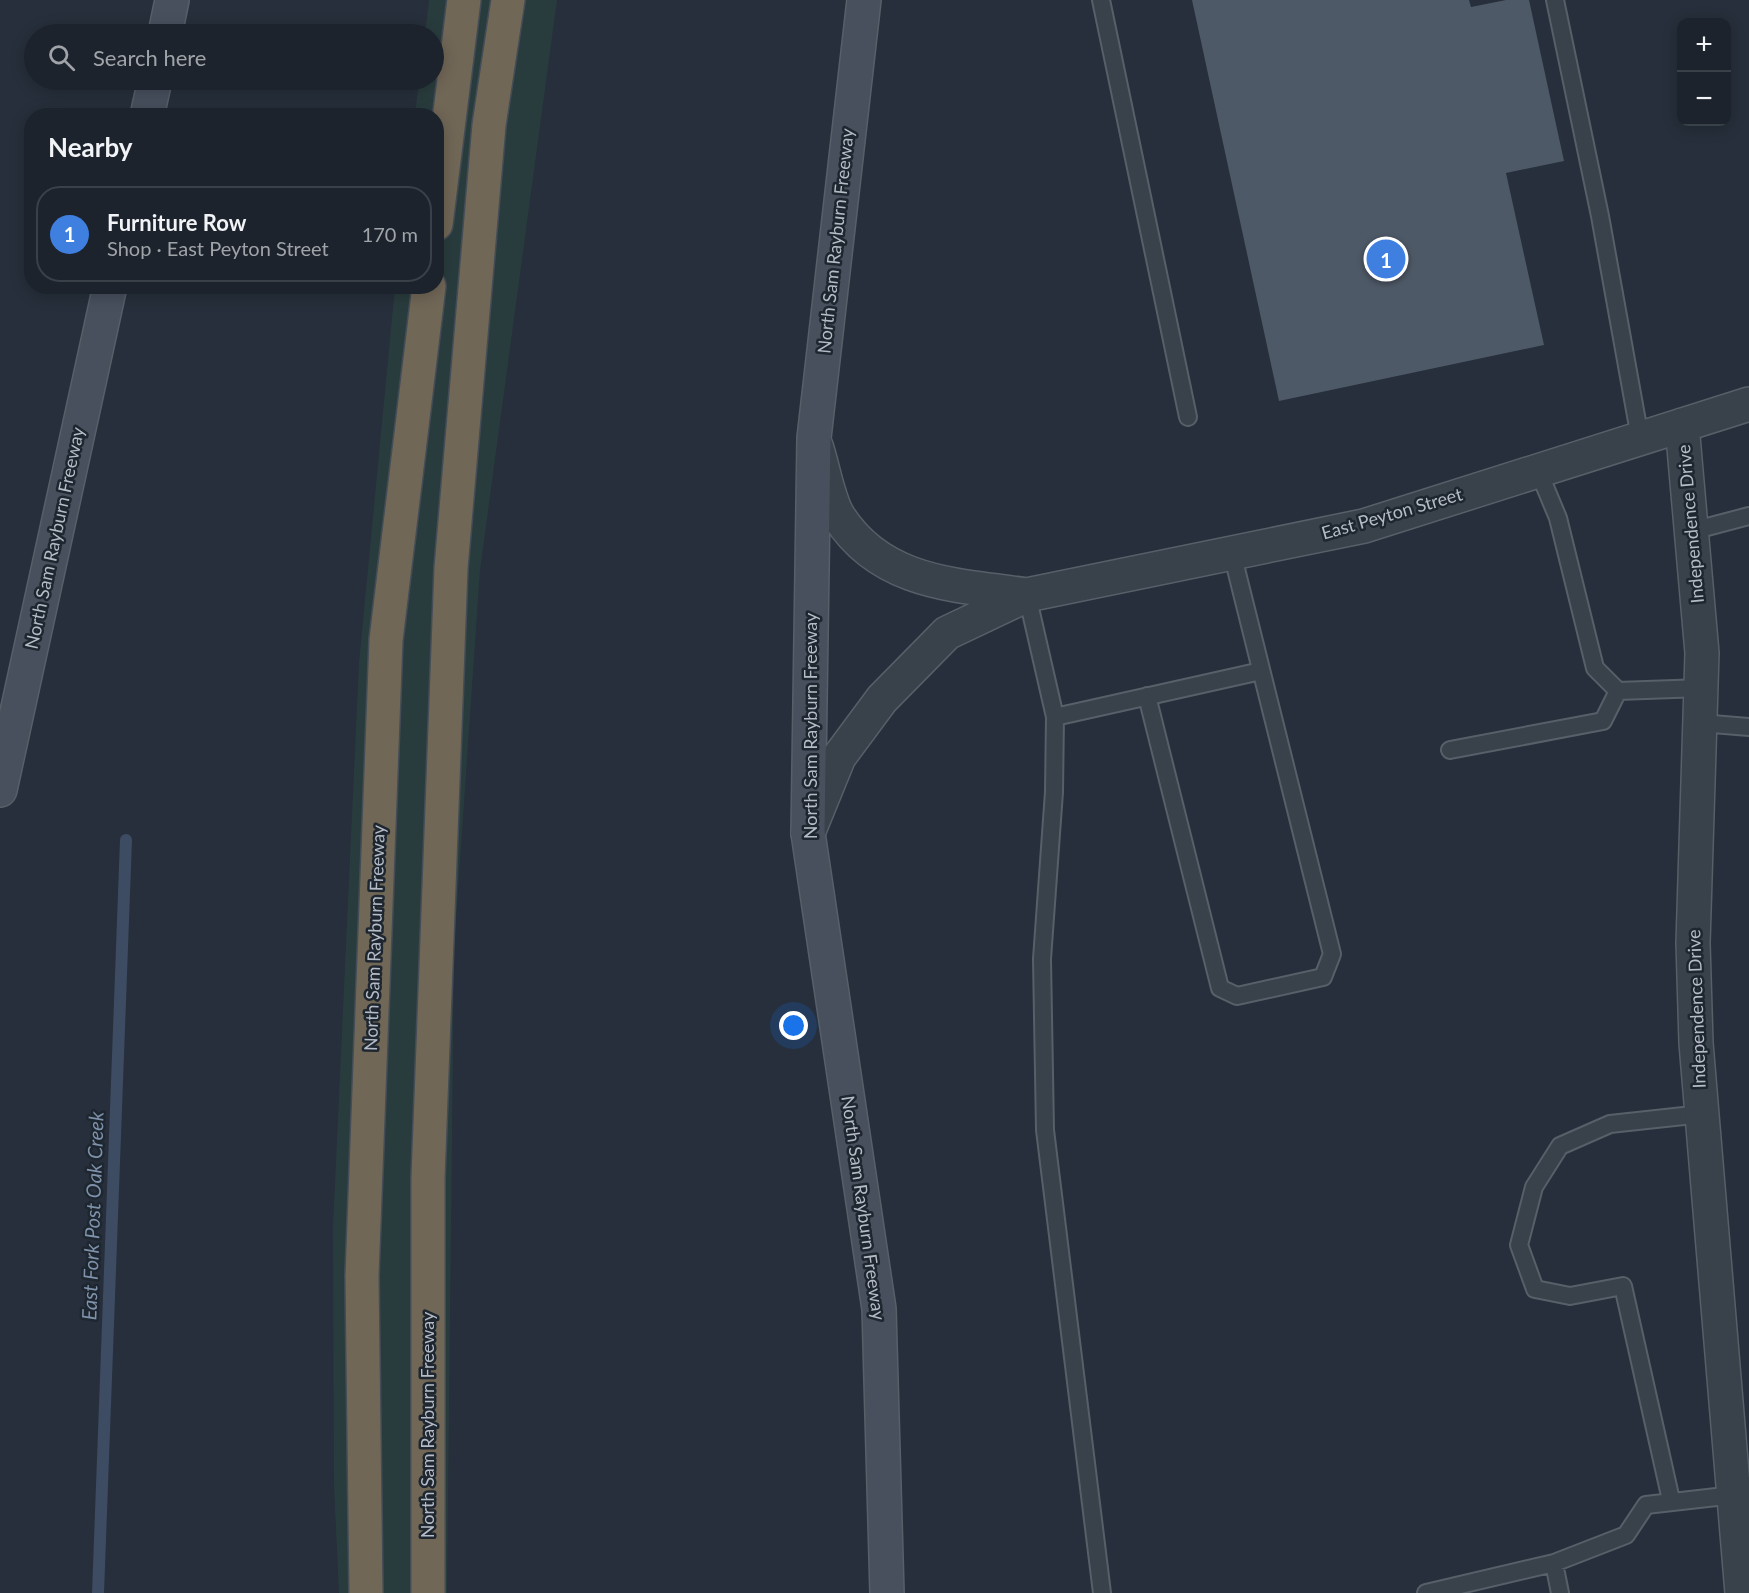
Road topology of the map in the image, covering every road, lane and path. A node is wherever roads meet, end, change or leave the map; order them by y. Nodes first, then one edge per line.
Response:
1 (172, 0) edge
2 (464, 0) edge
3 (507, 0) edge
4 (864, 0) edge
5 (1101, 0) edge
6 (1555, 0) edge
7 (167, 24) edge
8 (153, 90) edge
9 (149, 108) edge
10 (444, 160) edge
11 (108, 294) edge
12 (428, 294) edge
13 (1749, 404) edge
14 (1188, 417) dead end
15 (1682, 425) junction
16 (814, 438) junction
17 (1640, 438) junction
18 (1538, 471) junction
19 (1749, 516) edge
20 (1692, 531) junction
21 (1232, 553) junction
22 (1027, 595) junction
23 (1261, 671) junction
24 (1702, 688) junction
25 (1618, 691) junction
26 (1147, 696) junction
27 (1055, 717) junction
28 (1701, 723) junction
29 (1749, 727) edge
30 (1450, 750) dead end
31 (0, 790) edge
32 (808, 833) junction
33 (1702, 1114) junction
34 (1734, 1495) junction
35 (1671, 1500) junction
36 (1554, 1563) junction
37 (366, 1593) edge
38 (428, 1593) edge
39 (887, 1593) edge
40 (1102, 1593) edge
41 (1426, 1593) edge
42 (1560, 1593) edge
43 (1742, 1593) edge

1 - 7 main road
2 - 10 highway
3 - 38 highway, North Sam Rayburn Freeway
4 - 16 main road, North Sam Rayburn Freeway
5 - 14 lane
6 - 17 lane
8 - 9 main road
11 - 31 main road, North Sam Rayburn Freeway
12 - 37 highway, North Sam Rayburn Freeway
13 - 15 street, East Peyton Street
15 - 17 street, East Peyton Street
15 - 20 street, Independence Drive
16 - 22 street, East Peyton Street
16 - 32 main road, North Sam Rayburn Freeway
17 - 18 street, East Peyton Street
18 - 21 street, East Peyton Street
18 - 25 lane
19 - 20 lane
20 - 24 street, Independence Drive
21 - 22 street, East Peyton Street
21 - 23 lane
22 - 27 lane
22 - 32 street, East Peyton Street
23 - 26 lane
23 - 26 lane
24 - 25 lane
24 - 28 street, Independence Drive
25 - 30 lane
26 - 27 lane
27 - 40 lane
28 - 29 lane
28 - 33 street, Independence Drive
32 - 39 main road, North Sam Rayburn Freeway
33 - 34 street, Independence Drive
33 - 35 lane
34 - 35 lane
34 - 43 street, Independence Drive
35 - 36 lane
36 - 41 lane
36 - 42 lane

